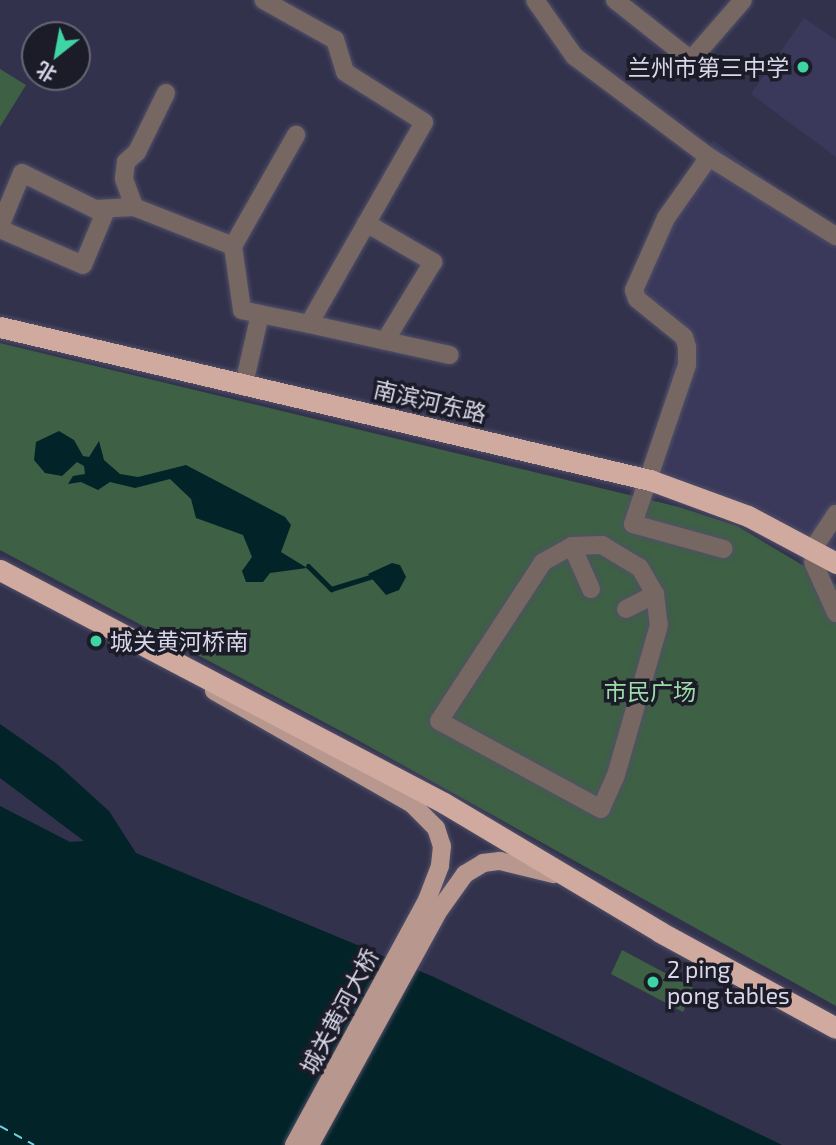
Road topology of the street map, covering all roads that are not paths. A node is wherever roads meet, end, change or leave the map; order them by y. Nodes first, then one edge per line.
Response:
1 (263, 0) edge
2 (534, 0) edge
3 (615, 0) edge
4 (743, 0) edge
5 (166, 93) dead end
6 (296, 135) dead end
7 (709, 158) junction
8 (134, 207) junction
9 (106, 210) junction
10 (366, 223) junction
11 (0, 228) edge
12 (836, 236) edge
13 (233, 246) junction
14 (260, 314) junction
15 (309, 324) junction
16 (0, 327) edge
17 (385, 341) junction
18 (450, 355) dead end
19 (244, 384) junction
20 (650, 480) junction
21 (836, 514) edge
22 (572, 546) junction
23 (724, 549) dead end
24 (813, 556) junction
25 (836, 563) edge
26 (0, 570) edge
27 (591, 589) dead end
28 (655, 594) junction
29 (626, 609) dead end
30 (836, 613) edge
31 (165, 659) junction
32 (616, 904) junction
33 (433, 905) junction
34 (836, 1028) edge
35 (294, 1145) edge
36 (310, 1145) edge

1 - 10 street
2 - 7 street
3 - 4 street
5 - 8 street
6 - 13 street
7 - 12 street
7 - 20 street
8 - 9 street
8 - 13 street
9 - 11 street
9 - 11 street
10 - 15 street
10 - 17 street
13 - 14 street
14 - 15 street
14 - 19 street
15 - 17 street
16 - 19 highway, 南滨河东路
17 - 18 street
19 - 20 highway, 南滨河东路
20 - 23 street
20 - 24 highway, 南滨河东路
21 - 24 street
22 - 27 street
22 - 28 street
22 - 28 street
24 - 25 highway, 南滨河东路
24 - 30 street
26 - 31 highway
28 - 29 street
31 - 32 highway
31 - 33 main road
32 - 33 main road
32 - 34 highway
33 - 35 main road, 城关黄河大桥
33 - 36 main road, 城关黄河大桥

